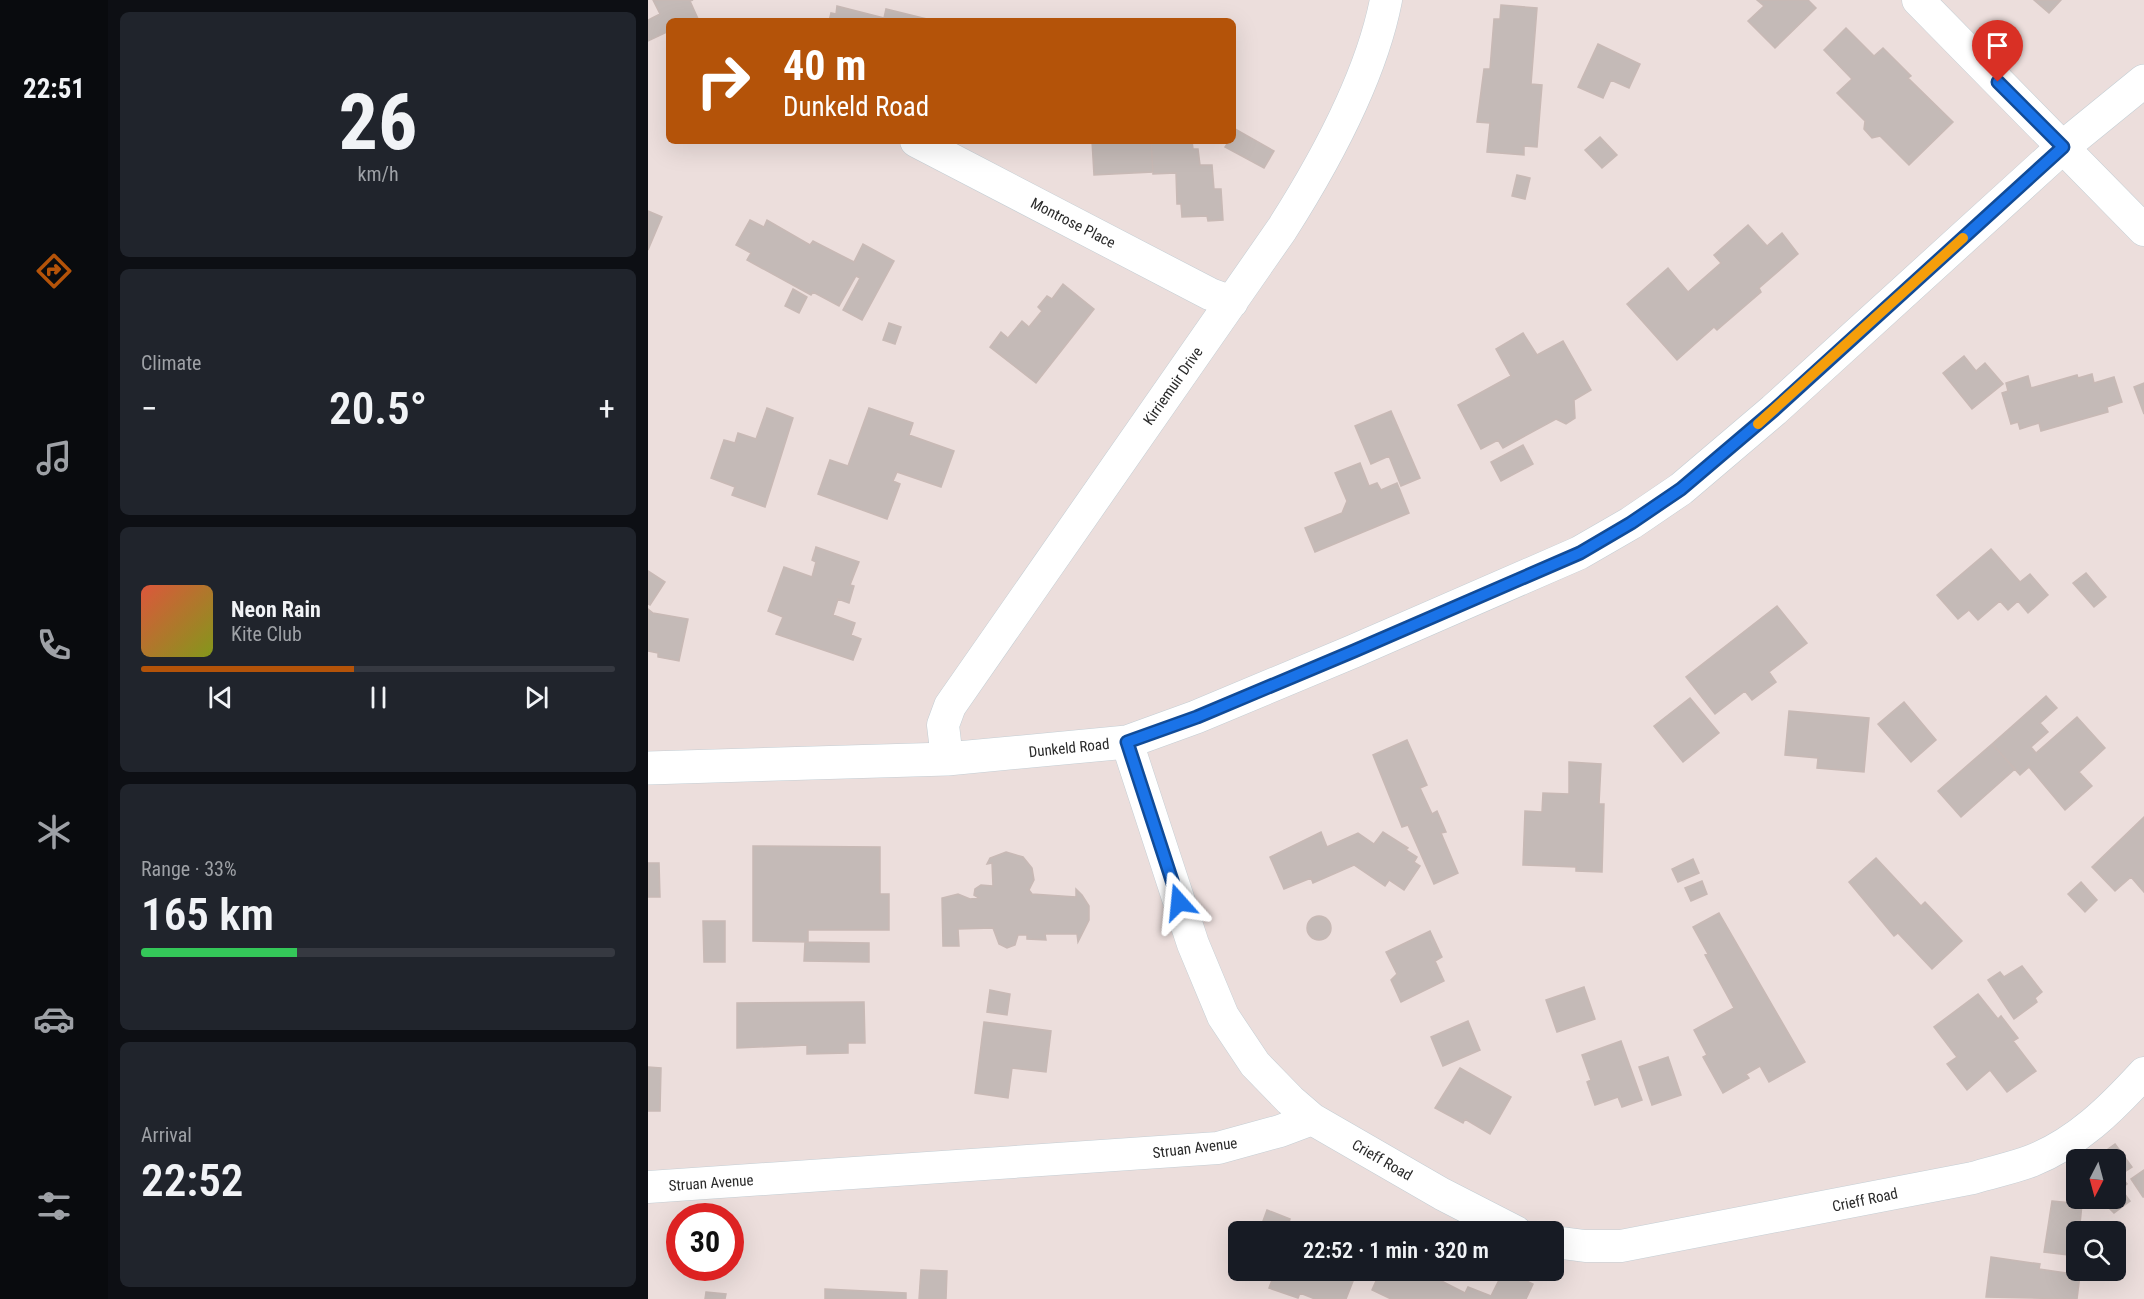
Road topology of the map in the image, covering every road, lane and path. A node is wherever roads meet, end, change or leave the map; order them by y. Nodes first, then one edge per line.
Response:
1 (1386, 0) edge
2 (1917, 0) edge
3 (2144, 81) edge
4 (922, 144) edge
5 (2063, 147) junction
6 (2144, 230) edge
7 (1232, 302) junction
8 (1127, 742) junction
9 (947, 759) junction
10 (648, 768) edge
11 (2144, 1073) edge
12 (1312, 1119) junction
13 (648, 1187) edge
14 (1495, 1221) edge
15 (1564, 1243) edge

1 - 7 street, Kirriemuir Drive
2 - 5 street
3 - 5 main road, Dunkeld Road
4 - 7 street, Montrose Place
5 - 6 street
5 - 8 main road, Dunkeld Road
7 - 9 street, Kirriemuir Drive
8 - 9 main road, Dunkeld Road
8 - 12 street
9 - 10 main road, Dunkeld Road
11 - 15 street, Crieff Road
12 - 13 street, Struan Avenue
12 - 14 street, Crieff Road

